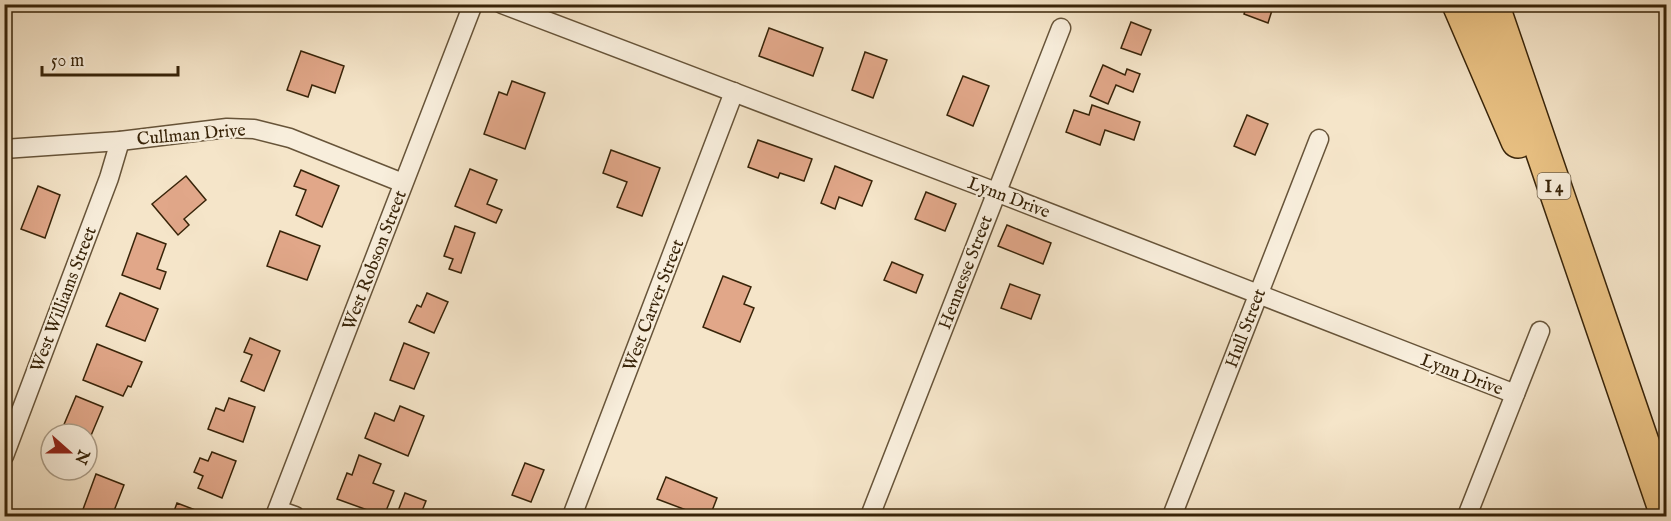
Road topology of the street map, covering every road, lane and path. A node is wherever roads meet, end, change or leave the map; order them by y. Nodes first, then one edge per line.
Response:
1 (473, 4) edge
2 (502, 4) edge
3 (1459, 4) edge
4 (1492, 4) edge
5 (1061, 28) dead end
6 (734, 92) junction
7 (1318, 139) dead end
8 (120, 141) junction
9 (4, 149) edge
10 (403, 183) junction
11 (996, 192) junction
12 (1258, 294) junction
13 (1540, 331) dead end
14 (1616, 368) junction
15 (1515, 394) junction
16 (4, 456) edge
17 (1666, 513) edge
18 (283, 514) edge
19 (572, 516) edge
20 (870, 516) edge
21 (1172, 516) edge
22 (1467, 516) edge

1 - 10 street, West Robson Street
2 - 6 street, Lynn Drive
3 - 14 highway
4 - 14 highway, I 4
5 - 11 street, Hennesse Street
6 - 11 street, Lynn Drive
6 - 19 street, West Carver Street
7 - 12 street, Hull Street
8 - 9 street, Cullman Drive
8 - 10 street, Cullman Drive
8 - 16 street, West Williams Street
10 - 18 street, West Robson Street
11 - 12 street, Lynn Drive
11 - 20 street, Hennesse Street
12 - 15 street, Lynn Drive
12 - 21 street, Hull Street
13 - 15 street
14 - 17 highway, I 4
15 - 22 street

